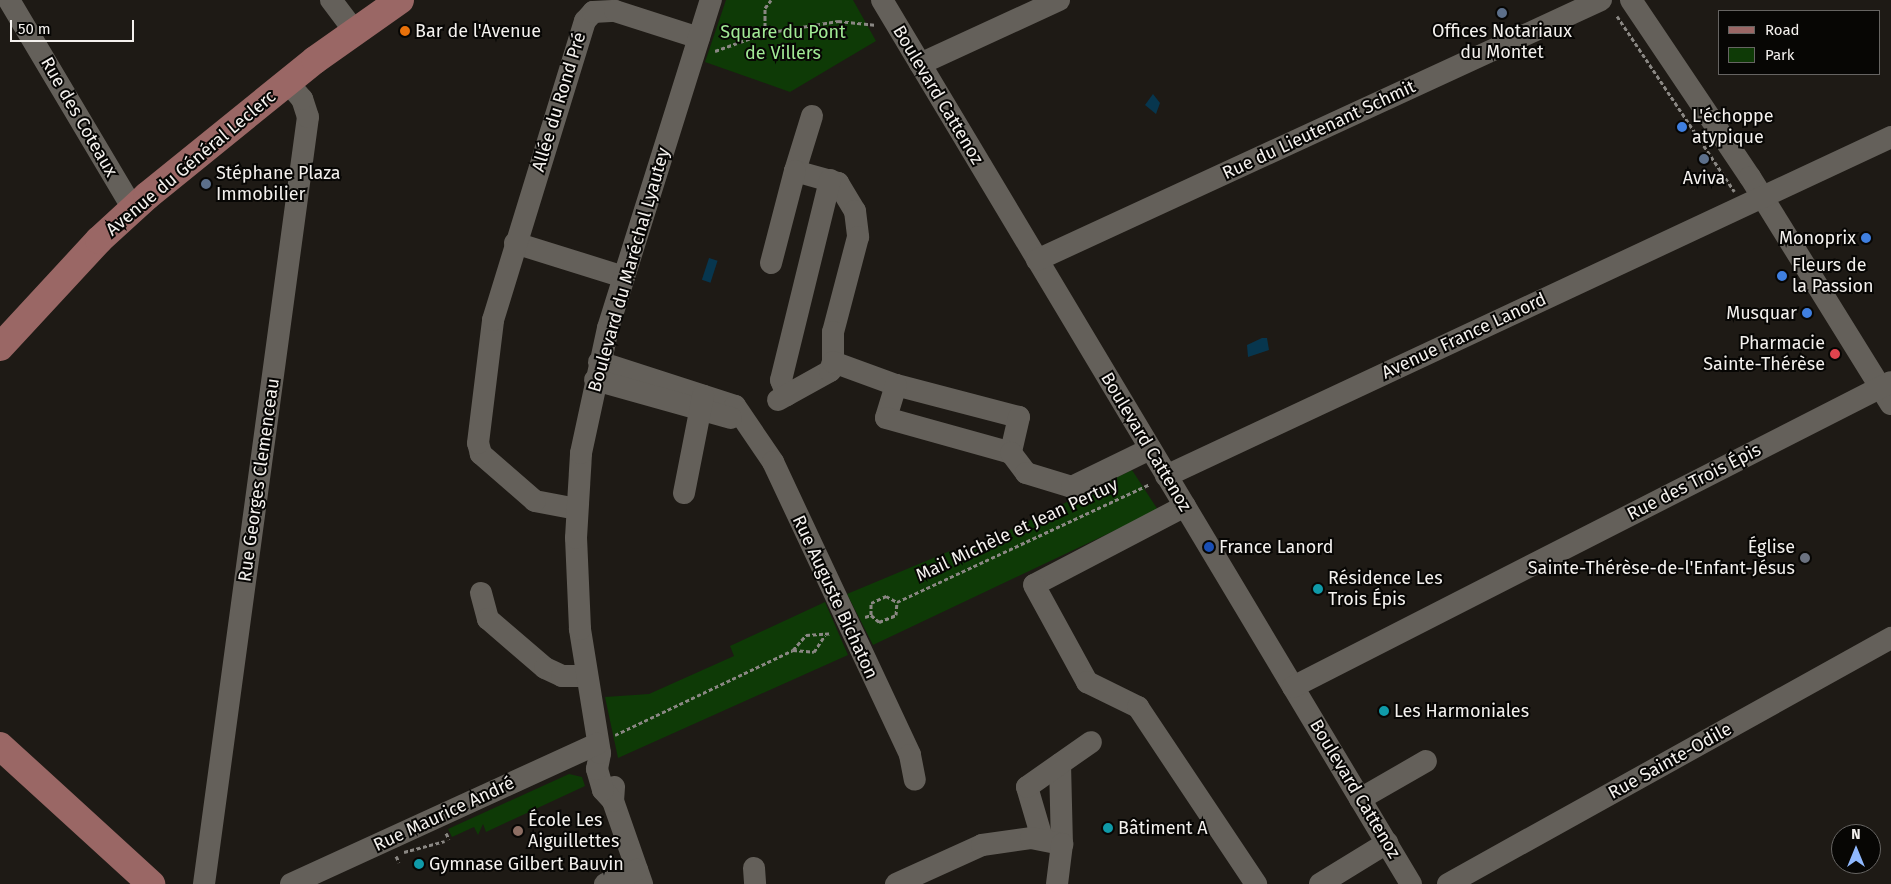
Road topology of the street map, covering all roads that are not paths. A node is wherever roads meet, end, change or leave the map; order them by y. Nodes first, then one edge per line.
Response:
1 (10, 0) edge
2 (332, 0) edge
3 (400, 0) edge
4 (711, 0) edge
5 (882, 0) edge
6 (1059, 0) edge
7 (1616, 4) edge
8 (355, 32) junction
9 (697, 45) junction
10 (920, 64) junction
11 (287, 82) junction
12 (812, 116) dead end
13 (1891, 137) edge
14 (795, 171) junction
15 (830, 180) junction
16 (1753, 201) junction
17 (132, 209) junction
18 (515, 243) junction
19 (1037, 260) junction
20 (771, 262) dead end
21 (624, 277) junction
22 (0, 347) edge
23 (832, 362) junction
24 (597, 371) junction
25 (896, 384) junction
26 (1888, 391) edge
27 (701, 403) junction
28 (1150, 450) junction
29 (1011, 453) junction
30 (1158, 480) junction
31 (684, 493) dead end
32 (1185, 506) junction
33 (577, 509) junction
34 (480, 593) dead end
35 (1891, 638) edge
36 (585, 676) junction
37 (1293, 688) junction
38 (1092, 742) dead end
39 (602, 745) junction
40 (0, 746) edge
41 (1426, 761) dead end
42 (1060, 764) junction
43 (915, 780) dead end
44 (1360, 799) junction
45 (1052, 841) junction
46 (1387, 844) junction
47 (332, 876) edge
48 (640, 877) edge
49 (151, 884) edge
50 (204, 884) edge
51 (291, 884) edge
52 (605, 884) edge
53 (896, 884) edge
54 (1057, 884) edge
55 (1256, 884) edge
56 (1320, 884) edge
57 (1411, 884) edge
58 (1448, 884) edge

1 - 17 street, Rue des Coteaux
2 - 8 street
3 - 8 main road, Avenue du Général Leclerc
4 - 9 street, Boulevard du Maréchal Lyautey
5 - 10 street, Boulevard Cattenoz
6 - 10 street
7 - 16 street
7 - 19 street, Rue du Lieutenant Schmit
8 - 11 main road, Avenue du Général Leclerc
9 - 18 street, Allée du Rond Pré
9 - 21 street, Boulevard du Maréchal Lyautey
10 - 19 street, Boulevard Cattenoz
11 - 17 main road, Avenue du Général Leclerc
11 - 50 street, Rue Georges Clemenceau
12 - 14 street
13 - 16 street, Avenue France Lanord
14 - 15 street
14 - 20 street
15 - 23 street
15 - 23 street
16 - 26 street
16 - 30 street, Avenue France Lanord
17 - 22 main road, Avenue du Général Leclerc
18 - 21 street
18 - 33 street, Allée du Rond Pré
19 - 28 street, Boulevard Cattenoz
21 - 24 street, Boulevard du Maréchal Lyautey
23 - 25 street
24 - 27 street, Rue Auguste Bichaton
24 - 33 street, Boulevard du Maréchal Lyautey
25 - 29 street
25 - 29 street
26 - 37 street, Rue des Trois Épis
27 - 31 street
27 - 43 street, Rue Auguste Bichaton
28 - 29 street
28 - 30 street, Boulevard Cattenoz
30 - 32 street, Boulevard Cattenoz
32 - 37 street, Boulevard Cattenoz
32 - 55 street
33 - 36 street, Boulevard du Maréchal Lyautey
34 - 36 street
35 - 58 street, Rue Sainte-Odile
36 - 39 street, Boulevard du Maréchal Lyautey
37 - 44 street, Boulevard Cattenoz
38 - 42 street
39 - 47 street, Rue Maurice André
39 - 48 street, Boulevard du Maréchal Lyautey
40 - 49 main road
41 - 44 street
42 - 45 street
42 - 45 street
44 - 46 street, Boulevard Cattenoz
45 - 53 street
45 - 54 street
46 - 56 street
46 - 57 street, Boulevard Cattenoz
47 - 51 street, Rue Maurice André
48 - 52 street

